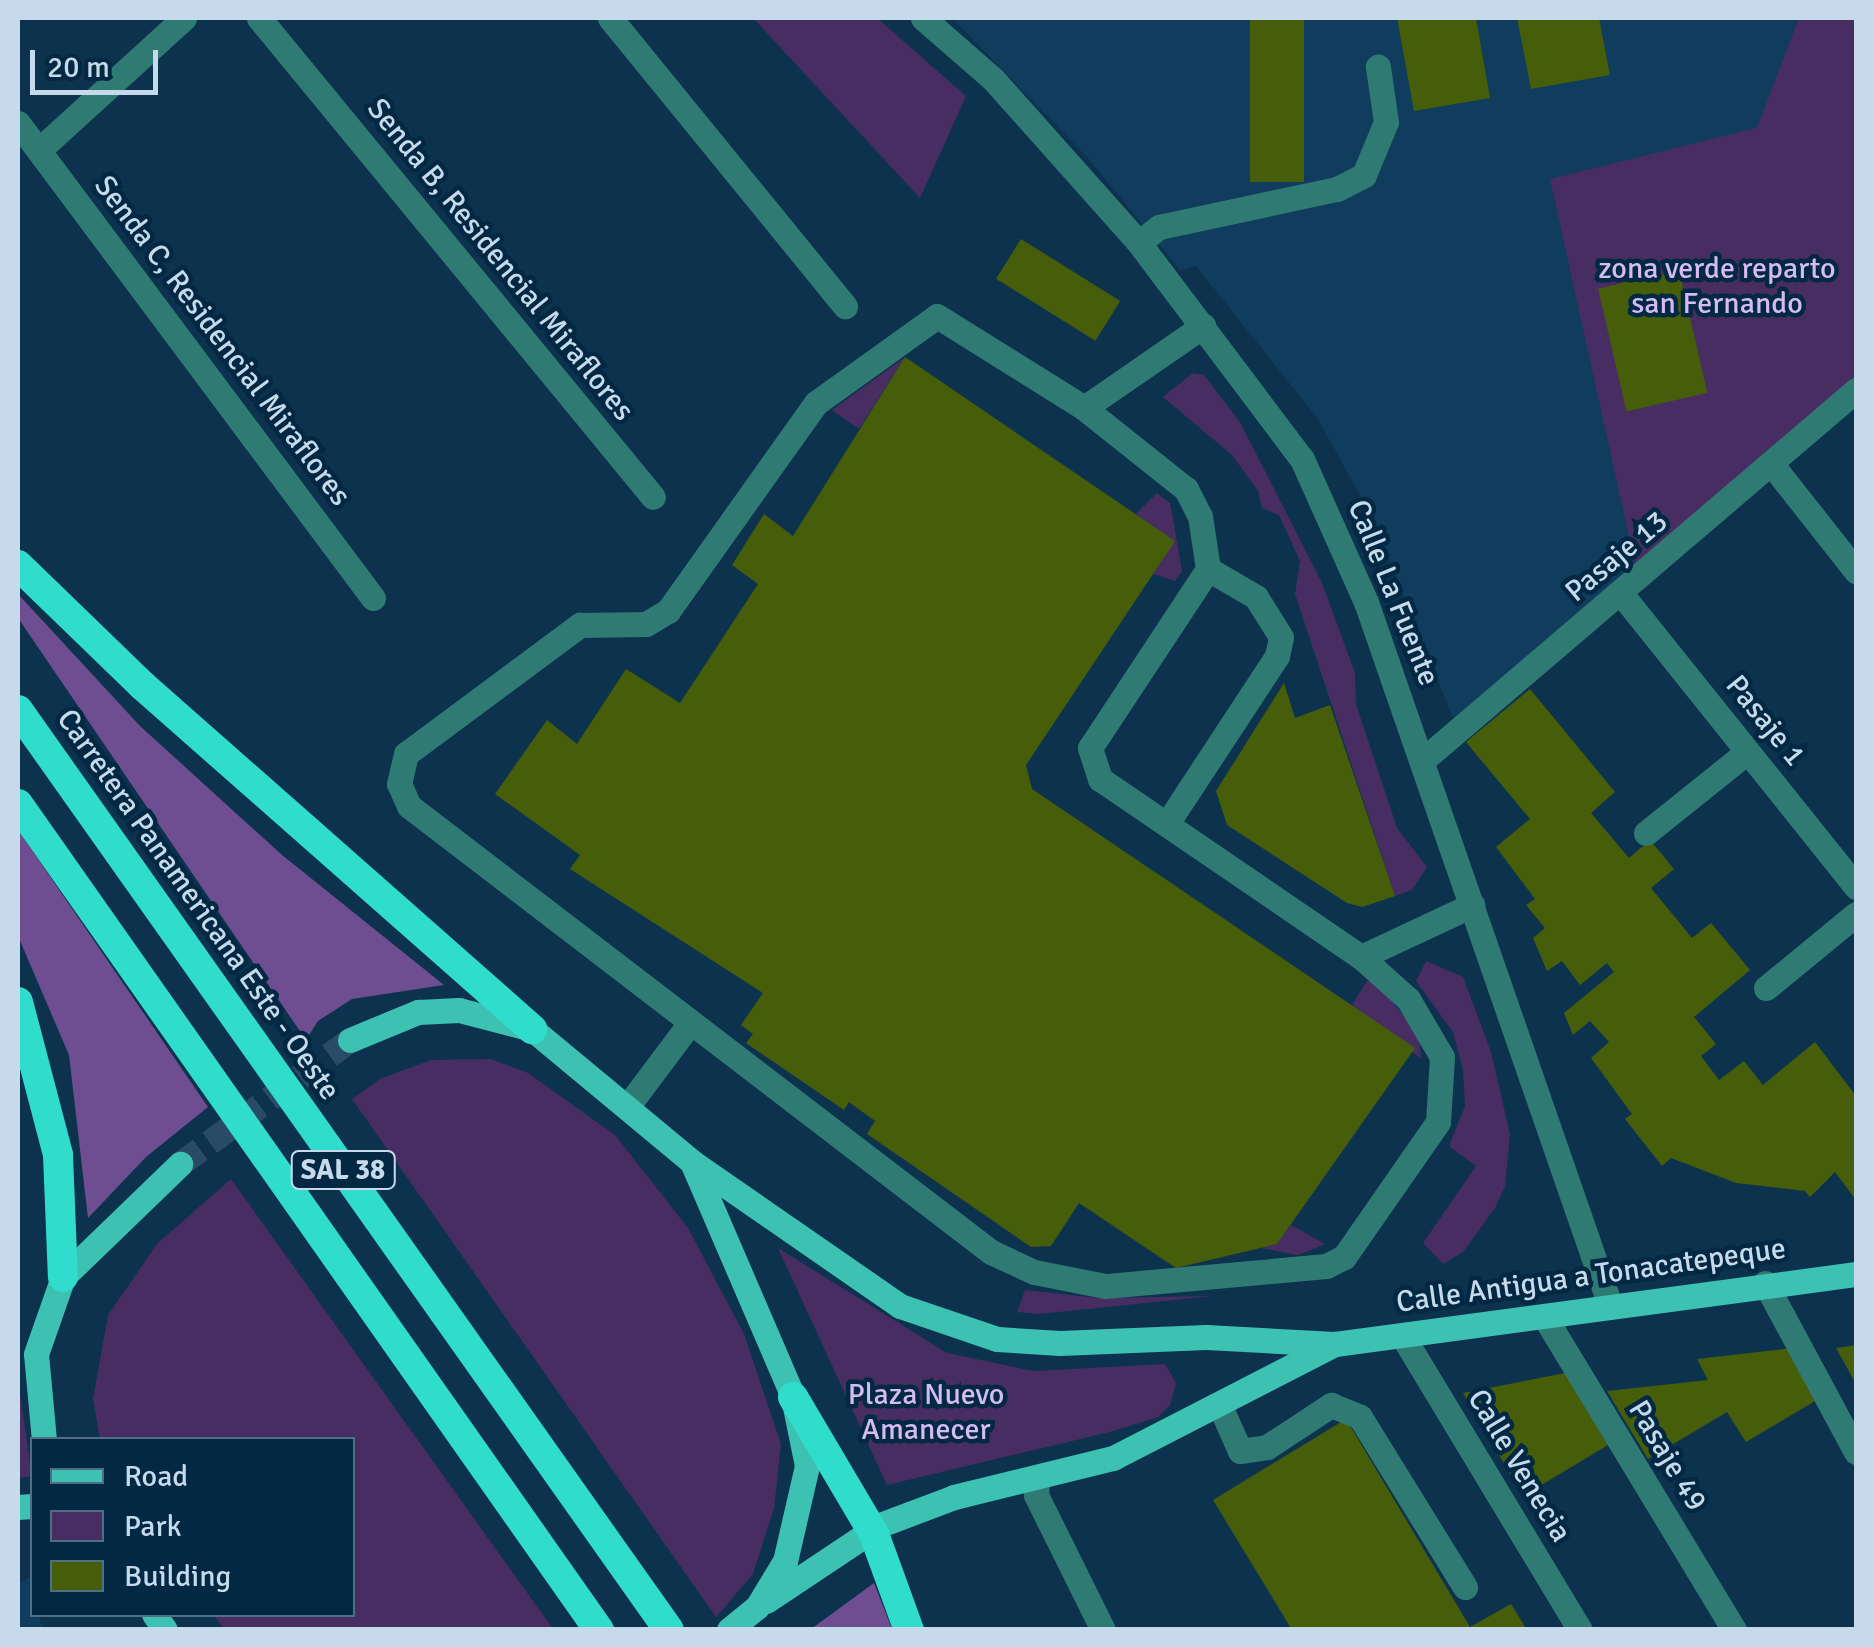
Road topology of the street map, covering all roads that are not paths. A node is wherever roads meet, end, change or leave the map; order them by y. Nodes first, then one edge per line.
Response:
1 (184, 18) edge
2 (259, 18) edge
3 (610, 18) edge
4 (923, 18) edge
5 (1378, 67) dead end
6 (18, 124) edge
7 (38, 150) junction
8 (1139, 242) junction
9 (844, 306) dead end
10 (1204, 326) junction
11 (1852, 394) edge
12 (1084, 408) junction
13 (1773, 466) junction
14 (653, 497) dead end
15 (18, 564) edge
16 (1208, 569) junction
17 (1856, 570) edge
18 (1623, 596) junction
19 (373, 598) dead end
20 (18, 710) edge
21 (1748, 752) junction
22 (1423, 760) junction
23 (18, 804) edge
24 (1168, 822) junction
25 (1646, 833) dead end
26 (1856, 888) edge
27 (1472, 906) junction
28 (1856, 914) edge
29 (1360, 957) junction
30 (1766, 988) dead end
31 (18, 1002) edge
32 (690, 1023) junction
33 (532, 1029) junction
34 (350, 1040) tunnel mouth
35 (628, 1107) junction
36 (692, 1162) junction
37 (180, 1164) tunnel mouth
38 (1856, 1274) edge
39 (63, 1277) junction
40 (1765, 1283) junction
41 (1610, 1305) junction
42 (1544, 1316) junction
43 (1402, 1335) junction
44 (1335, 1344) junction
45 (27, 1359) edge
46 (793, 1397) junction
47 (1220, 1406) junction
48 (43, 1437) edge
49 (1856, 1452) edge
50 (1037, 1478) junction
51 (872, 1530) junction
52 (1465, 1588) dead end
53 (757, 1607) junction
54 (598, 1630) edge
55 (669, 1630) edge
56 (729, 1630) edge
57 (910, 1630) edge
58 (1103, 1630) edge
59 (1580, 1630) edge
60 (1734, 1630) edge

1 - 7 street
2 - 14 street, Senda B, Residencial Miraflores
3 - 9 street
4 - 8 street, Calle La Fuente
5 - 8 street
6 - 7 street, Senda C, Residencial Miraflores
7 - 19 street, Senda C, Residencial Miraflores
8 - 10 street, Calle La Fuente
10 - 12 street
10 - 22 street, Calle La Fuente
11 - 13 street, Pasaje 13
12 - 16 street
12 - 32 street
13 - 17 street
13 - 18 street, Pasaje 13
15 - 33 highway
16 - 24 street
16 - 24 street
18 - 21 street, Pasaje 1
18 - 22 street, Pasaje 13
20 - 55 highway, Carretera Panamericana Este - Oeste / SAL 38
21 - 25 street
21 - 26 street, Pasaje 1
22 - 27 street, Calle La Fuente
23 - 54 highway, SAL 38
24 - 29 street
27 - 29 street
27 - 41 street, Calle La Fuente
28 - 30 street
29 - 32 street
31 - 39 highway
32 - 35 street
33 - 34 main road
33 - 35 main road, Calle Antigua a Tonacatepeque
35 - 36 main road, Calle Antigua a Tonacatepeque
36 - 44 main road, Calle Antigua a Tonacatepeque
36 - 46 main road
37 - 39 main road
38 - 40 main road, Calle Antigua a Tonacatepeque
39 - 45 main road
40 - 41 main road, Calle Antigua a Tonacatepeque
40 - 49 street
41 - 42 main road, Calle Antigua a Tonacatepeque
42 - 43 main road, Calle Antigua a Tonacatepeque
42 - 60 street, Pasaje 49
43 - 44 main road, Calle Antigua a Tonacatepeque
43 - 59 street, Calle Venecia
44 - 47 main road, Calle Antigua a Tonacatepeque
45 - 48 main road
46 - 51 highway
46 - 53 main road
47 - 50 main road, Calle Antigua a Tonacatepeque
47 - 52 street
50 - 51 main road, Calle Antigua a Tonacatepeque
50 - 58 street
51 - 53 main road, Calle Antigua a Tonacatepeque
51 - 57 highway
53 - 56 main road

